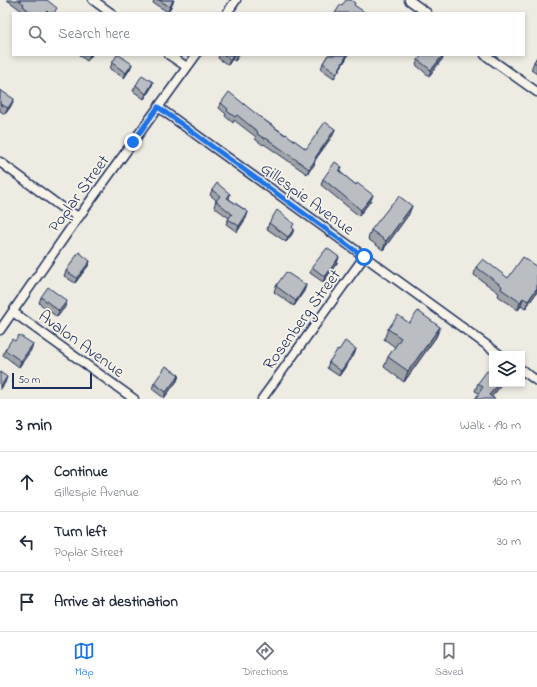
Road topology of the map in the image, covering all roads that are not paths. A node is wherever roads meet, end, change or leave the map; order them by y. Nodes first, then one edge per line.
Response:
1 (93, 0) edge
2 (236, 0) edge
3 (409, 0) edge
4 (110, 12) edge
5 (228, 12) edge
6 (426, 12) edge
7 (170, 56) edge
8 (195, 56) edge
9 (486, 56) edge
10 (187, 67) junction
11 (537, 92) edge
12 (158, 107) junction
13 (0, 162) edge
14 (79, 217) junction
15 (364, 257) junction
16 (13, 312) junction
17 (0, 330) edge
18 (495, 351) edge
19 (525, 372) edge
20 (537, 381) edge
21 (134, 399) edge
22 (262, 399) edge

1 - 4 street
2 - 5 street
3 - 6 street
7 - 10 street
8 - 10 street, Poplar Street
9 - 11 street
10 - 12 street, Poplar Street
12 - 14 street, Poplar Street
12 - 15 street, Gillespie Avenue
13 - 14 street
14 - 16 street, Poplar Street
15 - 18 street, Gillespie Avenue
15 - 22 street, Rosenberg Street
16 - 17 street, Poplar Street
16 - 21 street, Avalon Avenue
19 - 20 street

